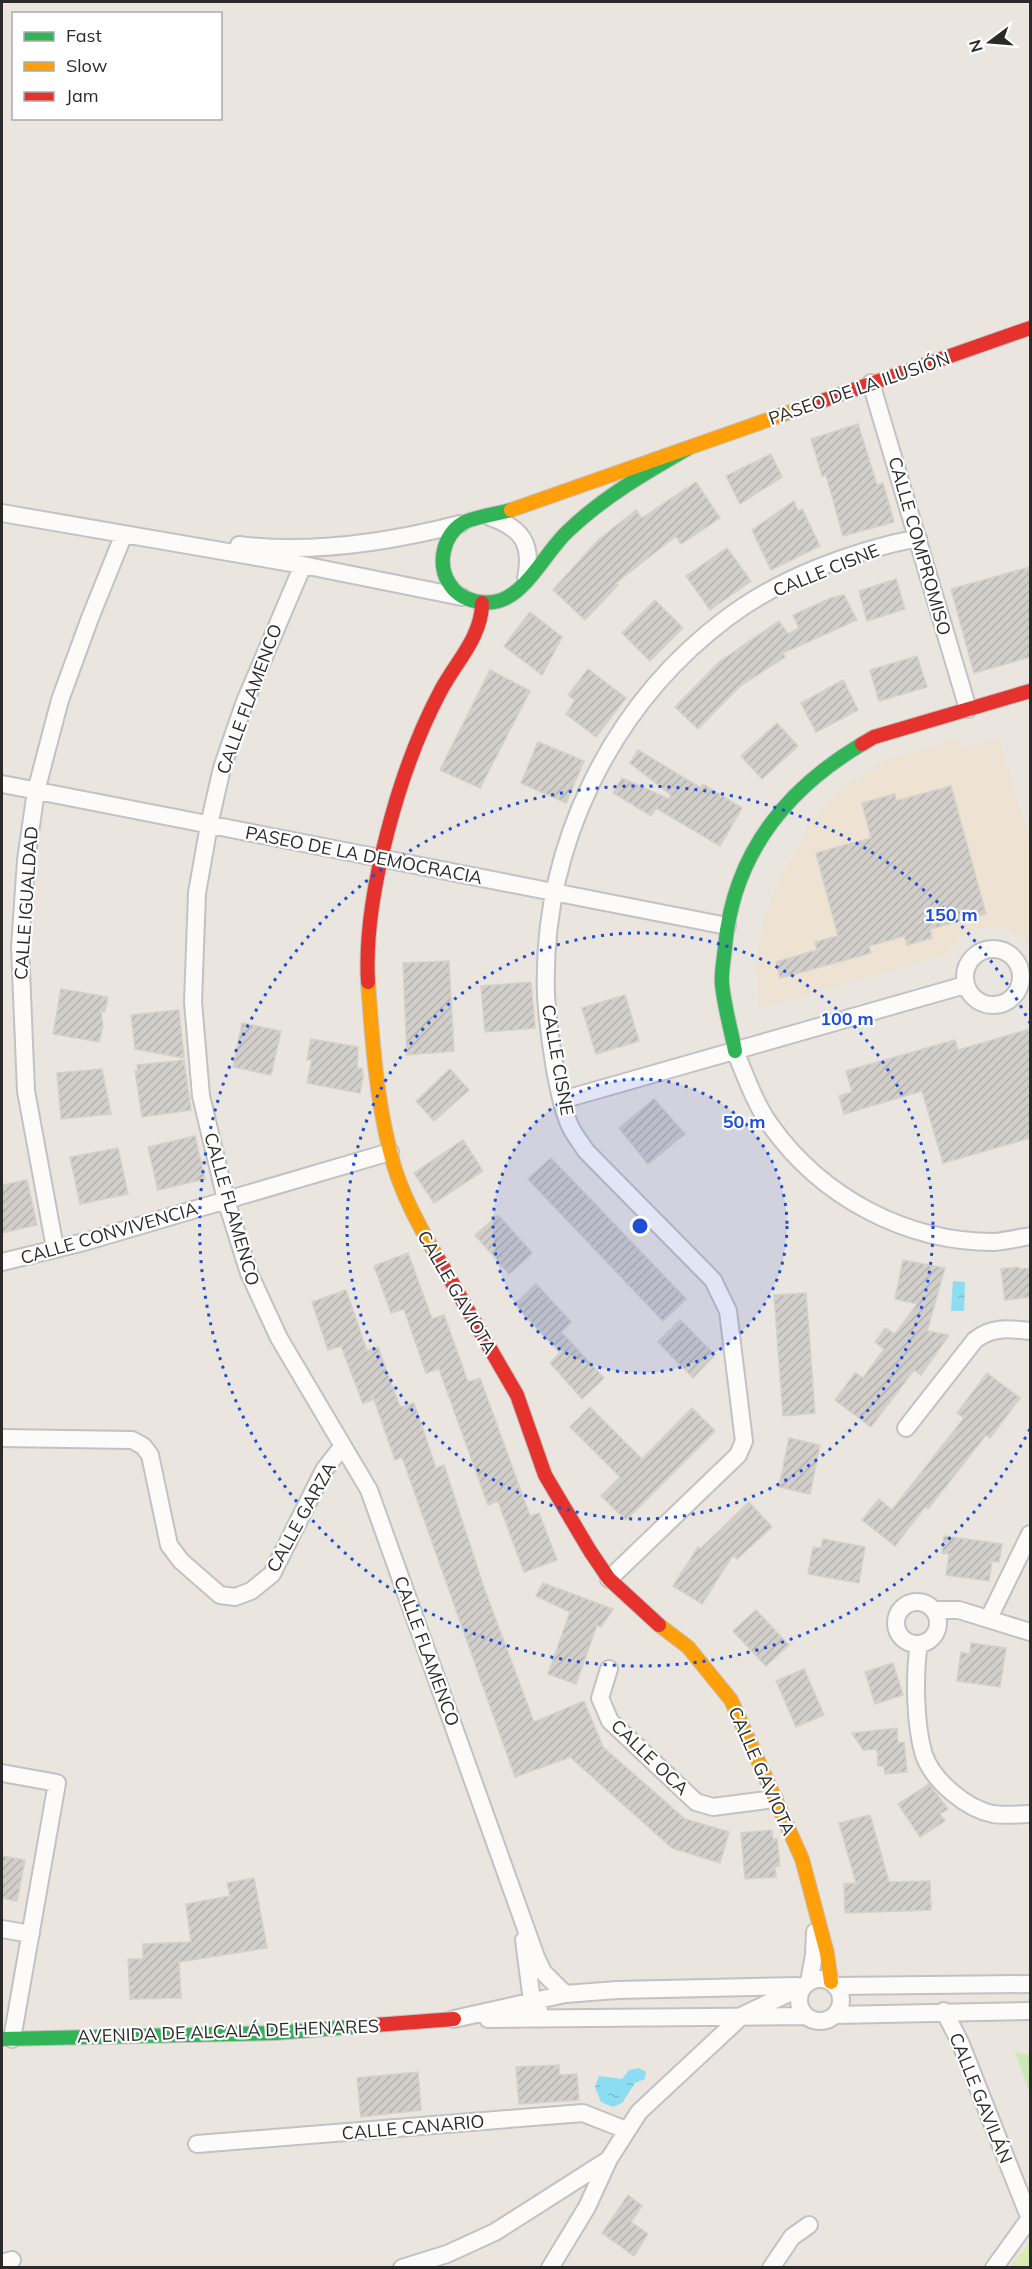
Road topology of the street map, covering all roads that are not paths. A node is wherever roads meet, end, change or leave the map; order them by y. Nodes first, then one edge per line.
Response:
1 (1030, 328) edge
2 (871, 383) junction
3 (687, 449) junction
4 (2, 513) edge
5 (490, 517) junction
6 (461, 524) junction
7 (424, 533) junction
8 (124, 534) junction
9 (918, 538) junction
10 (303, 565) junction
11 (526, 578) junction
12 (463, 597) junction
13 (482, 603) junction
14 (1030, 692) edge
15 (968, 709) junction
16 (2, 784) edge
17 (36, 791) junction
18 (209, 825) junction
19 (382, 859) junction
20 (554, 892) junction
21 (727, 926) junction
22 (965, 985) dead end
23 (735, 1052) junction
24 (562, 1100) junction
25 (390, 1152) junction
26 (226, 1200) junction
27 (1030, 1236) edge
28 (55, 1248) junction
29 (2, 1262) edge
30 (1030, 1331) edge
31 (906, 1428) dead end
32 (2, 1438) edge
33 (342, 1447) junction
34 (1030, 1534) edge
35 (609, 1579) junction
36 (934, 1610) junction
37 (989, 1618) junction
38 (1030, 1632) edge
39 (919, 1644) junction
40 (609, 1670) dead end
41 (2, 1773) edge
42 (774, 1798) junction
43 (1030, 1814) edge
44 (817, 1913) junction
45 (524, 1924) junction
46 (2, 1929) edge
47 (31, 1934) junction
48 (806, 1984) junction
49 (833, 1984) junction
50 (1030, 1984) edge
51 (565, 1994) junction
52 (532, 2001) junction
53 (944, 2011) junction
54 (1030, 2011) edge
55 (743, 2015) junction
56 (835, 2015) junction
57 (805, 2016) junction
58 (549, 2018) junction
59 (454, 2019) junction
60 (7, 2039) edge
61 (627, 2130) junction
62 (197, 2144) dead end
63 (609, 2160) junction
64 (1012, 2176) junction
65 (1030, 2198) edge
66 (1030, 2219) edge
67 (809, 2225) dead end
68 (402, 2268) edge
69 (550, 2268) edge
70 (771, 2268) edge
71 (994, 2268) edge

1 - 2 street, PASEO DE LA ILUSIÓN
2 - 3 street, PASEO DE LA ILUSIÓN
2 - 9 street, CALLE COMPROMISO
3 - 5 street, PASEO DE LA ILUSIÓN
3 - 11 street, PASEO DE LA ILUSIÓN
4 - 8 street, PASEO DE LA ILUSIÓN
5 - 6 street, PASEO DE LA ILUSIÓN
5 - 11 street
6 - 7 street, PASEO DE LA ILUSIÓN
6 - 12 street
7 - 8 street, PASEO DE LA ILUSIÓN
7 - 10 street, PASEO DE LA ILUSIÓN
8 - 10 street, PASEO DE LA ILUSIÓN
8 - 17 street, CALLE IGUALDAD
9 - 15 street, CALLE COMPROMISO
9 - 20 street, CALLE CISNE
10 - 12 street, PASEO DE LA ILUSIÓN
10 - 18 street, CALLE FLAMENCO
11 - 13 street, PASEO DE LA ILUSIÓN
12 - 13 street, PASEO DE LA ILUSIÓN
13 - 19 street, CALLE GAVIOTA
14 - 15 street
15 - 21 street
16 - 17 street, PASEO DE LA DEMOCRACIA
17 - 18 street, PASEO DE LA DEMOCRACIA
17 - 28 street, CALLE IGUALDAD
18 - 19 street, PASEO DE LA DEMOCRACIA
18 - 26 street, CALLE FLAMENCO
19 - 20 street, PASEO DE LA DEMOCRACIA
19 - 25 street, CALLE GAVIOTA
20 - 21 street, PASEO DE LA DEMOCRACIA
20 - 24 street, CALLE CISNE
21 - 23 street
22 - 23 street
23 - 24 street
23 - 27 street
24 - 35 street, CALLE CISNE
25 - 26 street, CALLE CONVIVENCIA
25 - 35 street, CALLE GAVIOTA
26 - 28 street, CALLE CONVIVENCIA
26 - 33 street, CALLE FLAMENCO
28 - 29 street, CALLE CONVIVENCIA
30 - 31 street
32 - 33 street, CALLE GARZA
33 - 45 street, CALLE FLAMENCO
34 - 37 street
35 - 42 street, CALLE GAVIOTA
36 - 37 street
36 - 39 street
36 - 39 street
37 - 38 street
39 - 43 street
40 - 42 street, CALLE OCA
41 - 47 street
42 - 44 street, CALLE GAVIOTA
44 - 48 street, CALLE GAVIOTA
44 - 49 street, CALLE GAVIOTA
45 - 51 street, CALLE FLAMENCO
45 - 52 street, CALLE FLAMENCO
46 - 47 street
47 - 60 street
48 - 49 street
48 - 51 street, AVENIDA DE ALCALÁ DE HENARES
48 - 55 street
48 - 57 street
49 - 50 street
49 - 56 street
51 - 52 street, AVENIDA DE ALCALÁ DE HENARES
52 - 58 street
52 - 59 street, AVENIDA DE ALCALÁ DE HENARES
53 - 54 street
53 - 56 street
53 - 64 street, CALLE GAVILÁN
55 - 57 street, AVENIDA DE ALCALÁ DE HENARES
55 - 58 street, AVENIDA DE ALCALÁ DE HENARES
55 - 61 street
56 - 57 street
58 - 59 street, AVENIDA DE ALCALÁ DE HENARES
59 - 60 street, AVENIDA DE ALCALÁ DE HENARES
61 - 62 street, CALLE CANARIO
61 - 63 street
63 - 68 street
63 - 69 street
64 - 65 street
64 - 66 street, CALLE GAVILÁN
66 - 71 street, CALLE GAVILÁN
67 - 70 street

